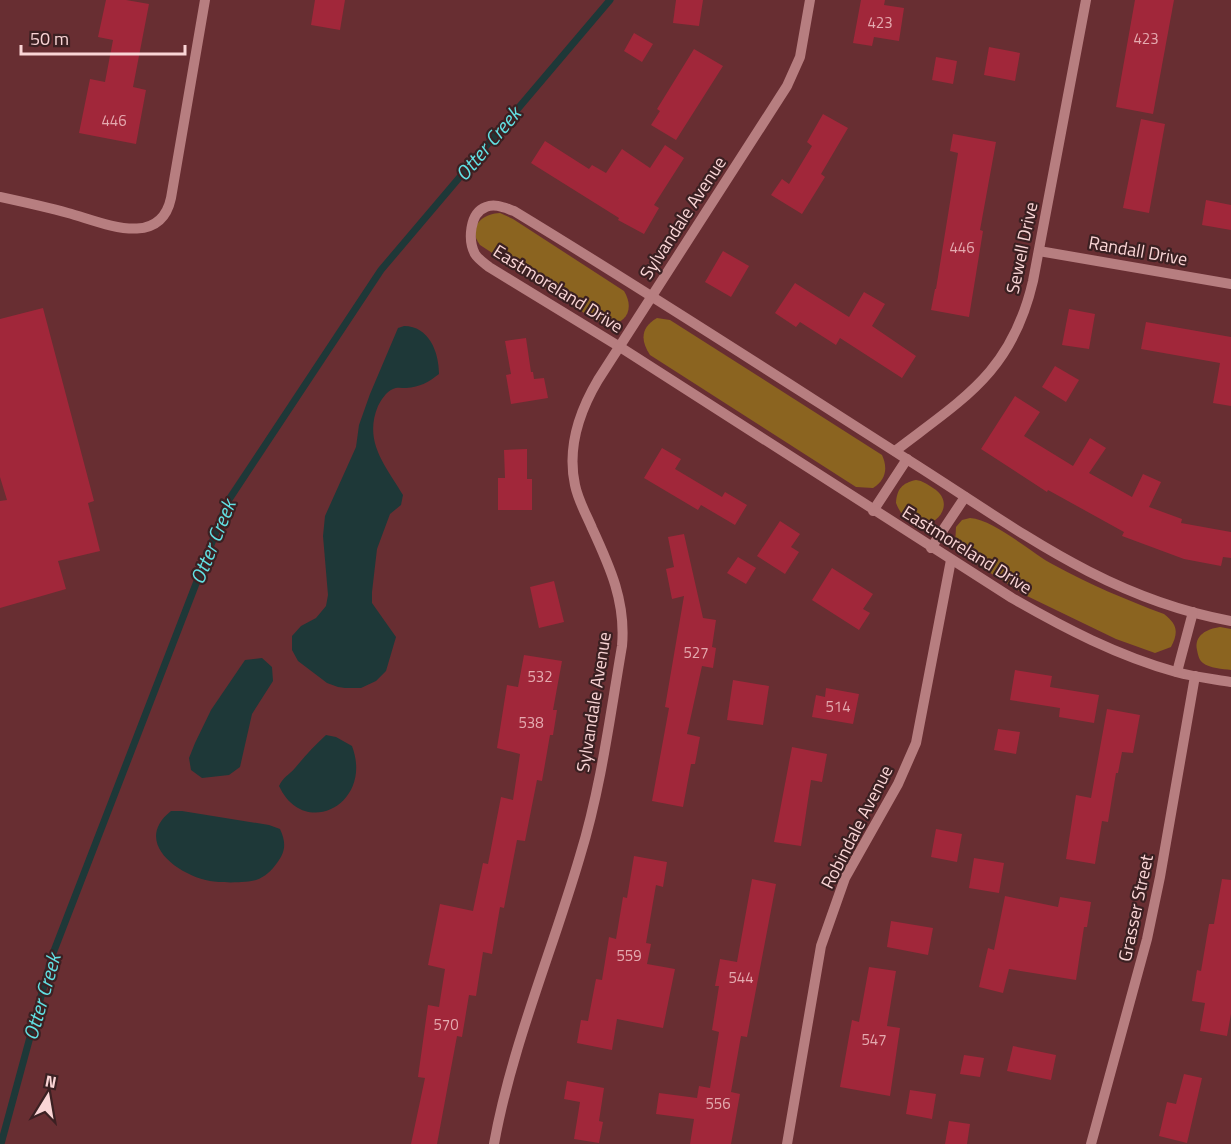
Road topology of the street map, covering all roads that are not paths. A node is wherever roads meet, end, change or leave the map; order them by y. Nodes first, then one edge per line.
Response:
1 (205, 0) edge
2 (810, 0) edge
3 (1086, 0) edge
4 (0, 197) edge
5 (1039, 251) junction
6 (1231, 284) edge
7 (651, 297) junction
8 (620, 347) junction
9 (895, 451) junction
10 (907, 459) junction
11 (965, 497) junction
12 (873, 511) junction
13 (932, 548) junction
14 (951, 560) junction
15 (1193, 612) junction
16 (1231, 621) edge
17 (1177, 672) junction
18 (1195, 676) junction
19 (1231, 682) edge
20 (494, 1144) edge
21 (787, 1144) edge
22 (1091, 1144) edge

1 - 4 street
2 - 7 street, Sylvandale Avenue
3 - 5 street, Sewell Drive
5 - 6 street, Randall Drive
5 - 9 street, Sewell Drive
7 - 8 street, Sylvandale Avenue
7 - 8 street, Eastmoreland Drive
7 - 9 street, Eastmoreland Drive
8 - 12 street, Eastmoreland Drive
8 - 20 street, Sylvandale Avenue
9 - 10 street, Eastmoreland Drive
10 - 11 street, Eastmoreland Drive
10 - 12 street
11 - 13 street
11 - 15 street, Eastmoreland Drive
12 - 13 street, Eastmoreland Drive
13 - 14 street, Eastmoreland Drive
14 - 17 street, Eastmoreland Drive
14 - 21 street, Robindale Avenue
15 - 16 street, Eastmoreland Drive
15 - 17 street
17 - 18 street, Eastmoreland Drive
18 - 19 street, Eastmoreland Drive
18 - 22 street, Grasser Street

